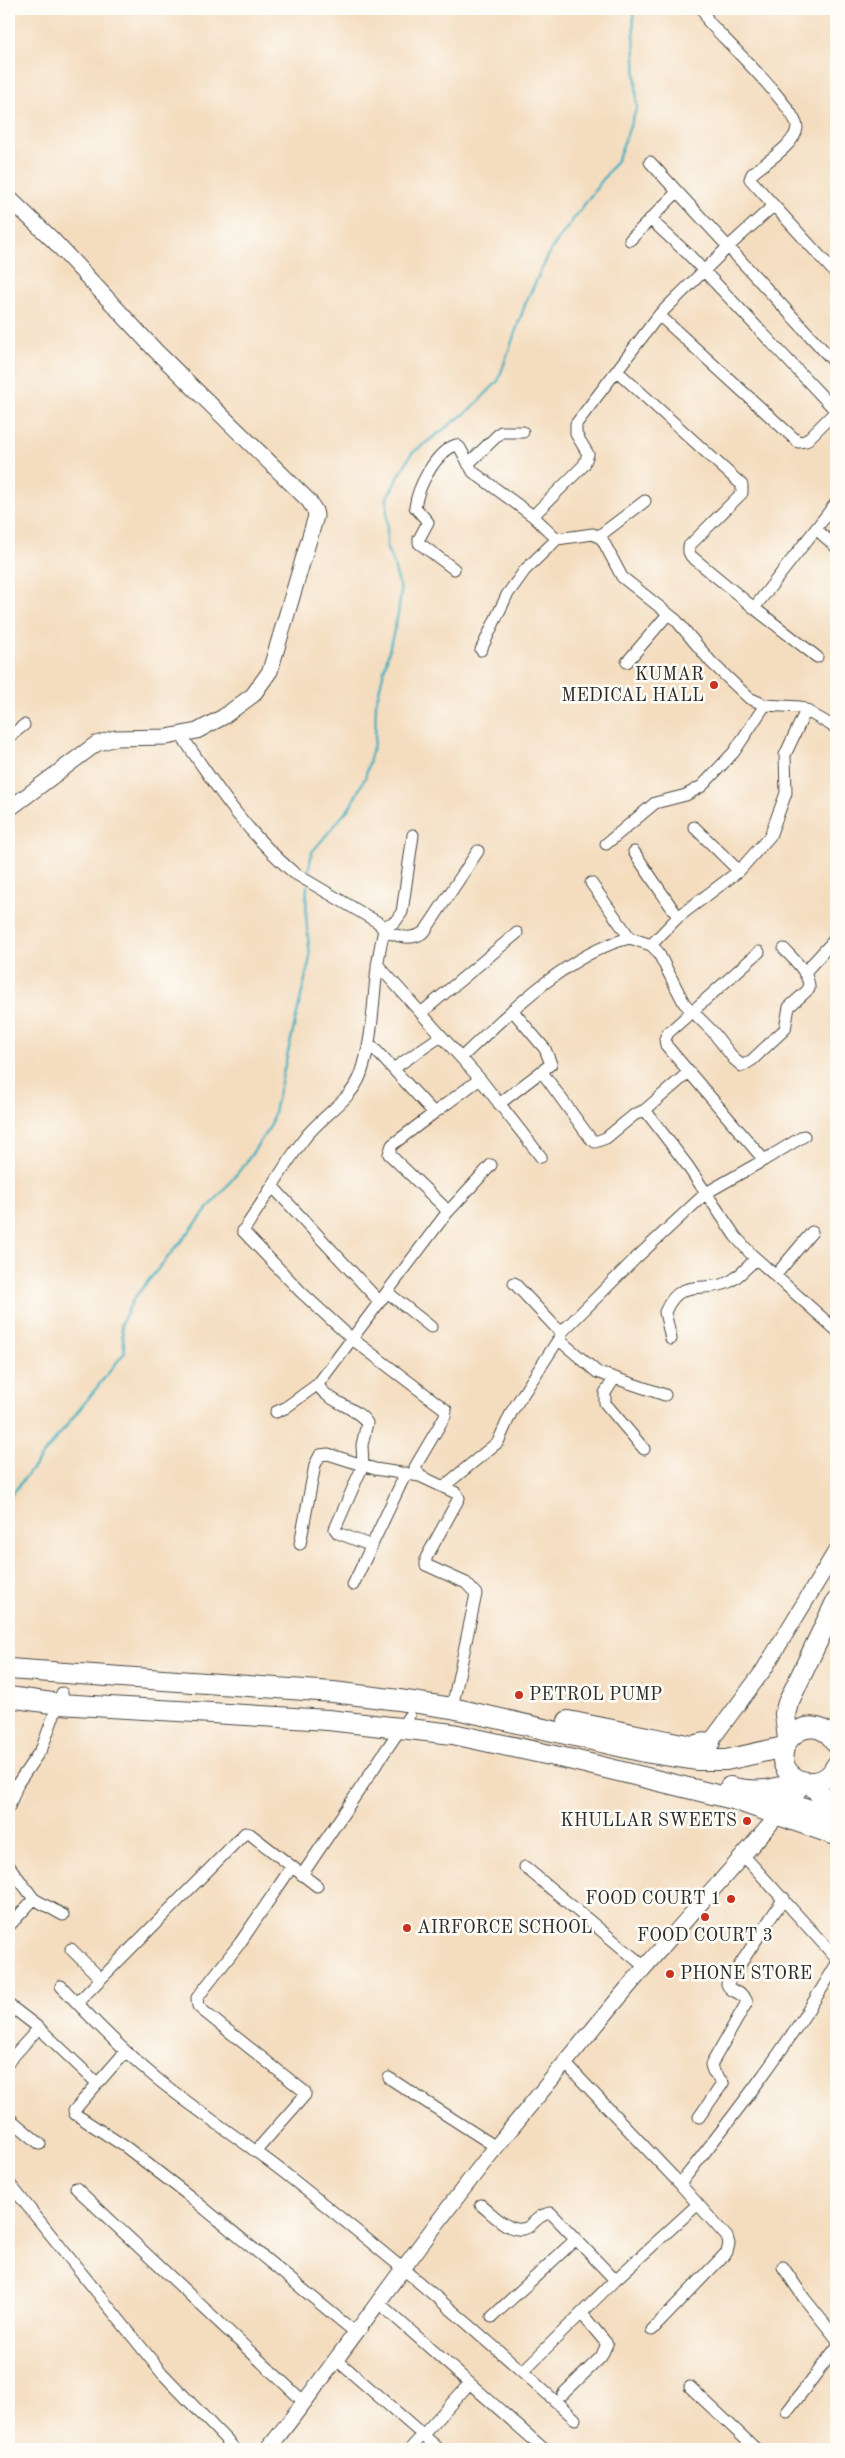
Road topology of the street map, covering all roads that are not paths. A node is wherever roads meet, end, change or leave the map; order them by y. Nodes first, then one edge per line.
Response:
1 (703, 9) edge
2 (650, 162) dead end
3 (677, 192) junction
4 (9, 198) edge
5 (773, 206) junction
6 (650, 219) junction
7 (630, 240) dead end
8 (728, 247) junction
9 (704, 270) junction
10 (836, 274) edge
11 (659, 315) junction
12 (836, 364) edge
13 (617, 371) junction
14 (836, 411) edge
15 (524, 432) dead end
16 (468, 464) junction
17 (645, 501) dead end
18 (836, 503) edge
19 (533, 516) junction
20 (816, 529) junction
21 (599, 536) junction
22 (558, 540) junction
23 (836, 547) edge
24 (454, 569) dead end
25 (754, 608) junction
26 (668, 614) junction
27 (481, 650) dead end
28 (817, 657) dead end
29 (627, 662) dead end
30 (765, 705) junction
31 (806, 710) junction
32 (24, 725) dead end
33 (836, 728) edge
34 (181, 735) junction
35 (9, 737) edge
36 (9, 809) edge
37 (694, 827) dead end
38 (413, 835) dead end
39 (606, 844) dead end
40 (478, 852) dead end
41 (634, 852) dead end
42 (739, 872) junction
43 (591, 883) dead end
44 (678, 917) junction
45 (383, 929) junction
46 (517, 933) dead end
47 (630, 938) junction
48 (836, 938) edge
49 (651, 945) junction
50 (784, 948) dead end
51 (759, 952) dead end
52 (377, 964) junction
53 (804, 973) junction
54 (512, 1010) junction
55 (692, 1011) junction
56 (421, 1013) junction
57 (441, 1036) junction
58 (369, 1043) junction
59 (460, 1058) junction
60 (393, 1069) junction
61 (542, 1072) junction
62 (688, 1072) junction
63 (480, 1079) junction
64 (499, 1104) junction
65 (645, 1110) junction
66 (434, 1114) junction
67 (804, 1136) dead end
68 (541, 1157) dead end
69 (764, 1160) junction
70 (491, 1165) dead end
71 (273, 1188) junction
72 (706, 1193) junction
73 (446, 1214) junction
74 (812, 1232) dead end
75 (756, 1259) junction
76 (774, 1276) junction
77 (514, 1283) dead end
78 (383, 1297) junction
79 (431, 1327) dead end
80 (836, 1330) edge
81 (560, 1335) junction
82 (351, 1338) junction
83 (671, 1339) dead end
84 (614, 1379) junction
85 (318, 1384) junction
86 (665, 1395) dead end
87 (276, 1412) dead end
88 (644, 1449) dead end
89 (363, 1465) junction
90 (406, 1473) junction
91 (420, 1476) junction
92 (444, 1487) junction
93 (300, 1544) dead end
94 (372, 1546) junction
95 (836, 1551) edge
96 (353, 1585) dead end
97 (836, 1602) edge
98 (9, 1665) edge
99 (9, 1669) edge
100 (9, 1689) edge
101 (9, 1697) edge
102 (60, 1698) junction
103 (453, 1703) junction
104 (406, 1722) junction
105 (493, 1723) junction
106 (433, 1726) junction
107 (561, 1738) junction
108 (710, 1742) joint
109 (836, 1742) edge
110 (786, 1743) junction
111 (836, 1766) edge
112 (805, 1782) junction
113 (757, 1792) junction
114 (836, 1803) edge
115 (9, 1807) edge
116 (784, 1809) junction
117 (836, 1819) edge
118 (836, 1835) edge
119 (744, 1856) junction
120 (9, 1866) edge
121 (525, 1867) dead end
122 (291, 1868) junction
123 (302, 1875) junction
124 (317, 1886) dead end
125 (784, 1898) junction
126 (34, 1899) junction
127 (63, 1915) dead end
128 (9, 1926) edge
129 (71, 1949) dead end
130 (836, 1958) edge
131 (836, 1965) edge
132 (645, 1967) junction
133 (100, 1978) junction
134 (61, 1986) dead end
135 (77, 2003) junction
136 (9, 2005) edge
137 (39, 2028) junction
138 (125, 2052) junction
139 (9, 2061) edge
140 (566, 2064) junction
141 (389, 2078) dead end
142 (97, 2083) junction
143 (699, 2117) dead end
144 (9, 2118) edge
145 (40, 2144) dead end
146 (496, 2147) junction
147 (256, 2151) junction
148 (9, 2183) edge
149 (680, 2184) junction
150 (76, 2188) dead end
151 (481, 2205) dead end
152 (697, 2205) junction
153 (576, 2240) junction
154 (403, 2266) junction
155 (783, 2267) dead end
156 (615, 2280) junction
157 (378, 2302) junction
158 (582, 2314) junction
159 (492, 2318) dead end
160 (652, 2330) dead end
161 (356, 2333) junction
162 (836, 2338) edge
163 (836, 2348) edge
164 (337, 2360) junction
165 (523, 2372) junction
166 (469, 2384) junction
167 (690, 2387) dead end
168 (563, 2394) dead end
169 (304, 2402) junction
170 (787, 2412) dead end
171 (575, 2419) dead end
172 (423, 2435) junction
173 (235, 2449) edge
174 (268, 2449) edge
175 (410, 2449) edge
176 (439, 2449) edge
177 (544, 2449) edge
178 (756, 2449) edge

1 - 5 street
2 - 3 street
3 - 6 street
3 - 8 street
4 - 34 street
5 - 8 street
5 - 10 street
6 - 7 street
6 - 9 street
8 - 9 street
8 - 12 street
9 - 11 street
9 - 14 street
11 - 13 street
11 - 14 street
13 - 19 street
13 - 25 street
15 - 16 street
16 - 19 street
16 - 24 street
17 - 21 street
18 - 20 street
19 - 22 street
20 - 23 street
20 - 25 street
21 - 22 street
21 - 26 street
22 - 27 street
25 - 28 street
26 - 29 street
26 - 30 street
30 - 31 street
30 - 39 street
31 - 33 street
31 - 42 street
32 - 35 street
34 - 36 street
34 - 45 street
37 - 42 street
38 - 45 street
40 - 45 street
41 - 44 street
42 - 44 street
43 - 47 street
44 - 49 street
45 - 52 street
46 - 56 street
47 - 49 street
47 - 54 street
48 - 53 street
49 - 55 street
50 - 53 street
51 - 55 street
52 - 56 street
52 - 58 street
53 - 55 street
54 - 59 street
54 - 61 street
55 - 62 street
56 - 57 street
57 - 59 street
57 - 60 street
58 - 60 street
58 - 71 street
59 - 63 street
60 - 66 street
61 - 64 street
61 - 65 street
62 - 65 street
62 - 69 street
63 - 64 street
63 - 66 street
64 - 68 street
65 - 72 street
66 - 73 street
67 - 69 street
69 - 72 street
70 - 73 street
71 - 78 street
71 - 82 street
72 - 75 street
72 - 81 street
73 - 78 street
74 - 76 street
75 - 76 street
75 - 83 street
76 - 80 street
77 - 81 street
78 - 79 street
78 - 82 street
81 - 84 street
81 - 92 street
82 - 85 street
82 - 91 street
84 - 86 street
84 - 88 street
85 - 87 street
85 - 89 street
89 - 90 street
89 - 93 street
89 - 94 street
90 - 91 street
90 - 94 street
91 - 92 street
92 - 103 street
94 - 96 street
95 - 108 street
97 - 110 highway
98 - 103 highway
99 - 103 highway
100 - 102 highway
101 - 102 highway
102 - 104 highway
102 - 115 street
103 - 105 highway
103 - 107 highway
104 - 106 highway
104 - 123 street
105 - 106 highway
105 - 107 highway
106 - 107 highway
107 - 108 highway
107 - 110 highway
107 - 113 highway
107 - 116 highway
109 - 110 highway
110 - 112 highway
111 - 112 highway
112 - 113 highway
112 - 114 highway
112 - 116 street
113 - 116 highway
116 - 117 highway
116 - 118 highway
116 - 119 street
119 - 125 street
119 - 132 street
120 - 126 street
121 - 132 street
122 - 123 street
122 - 133 street
122 - 147 street
123 - 124 street
125 - 130 street
125 - 143 street
126 - 127 street
126 - 128 street
129 - 133 street
131 - 149 street
132 - 140 street
133 - 135 street
134 - 135 street
135 - 138 street
136 - 137 street
137 - 139 street
137 - 142 street
138 - 142 street
138 - 147 street
140 - 146 street
140 - 149 street
141 - 146 street
142 - 161 street
144 - 145 street
146 - 154 street
147 - 154 street
148 - 173 street
149 - 152 street
150 - 169 street
151 - 153 street
152 - 156 street
152 - 160 street
153 - 156 street
153 - 159 street
154 - 157 street
154 - 165 street
155 - 162 street
156 - 158 street
157 - 161 street
157 - 166 street
158 - 165 street
158 - 168 street
161 - 164 street
163 - 170 street
164 - 169 street
164 - 172 street
165 - 171 street
166 - 172 street
166 - 177 street
167 - 178 street
169 - 174 street
172 - 175 street
172 - 176 street

